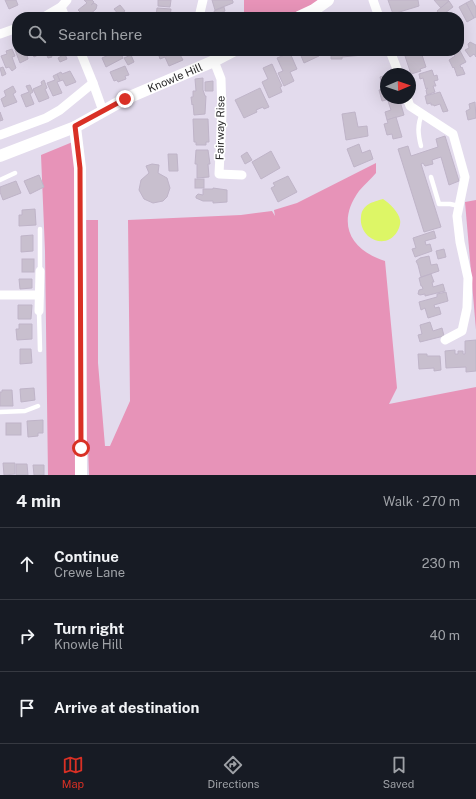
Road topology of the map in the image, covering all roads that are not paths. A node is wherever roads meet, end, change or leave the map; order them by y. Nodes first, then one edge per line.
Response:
1 (204, 0) edge
2 (328, 0) edge
3 (373, 0) edge
4 (64, 4) edge
5 (52, 12) edge
6 (200, 12) edge
7 (310, 12) edge
8 (377, 12) edge
9 (12, 30) edge
10 (0, 34) edge
11 (82, 56) edge
12 (224, 56) edge
13 (392, 56) edge
14 (214, 61) junction
15 (397, 68) edge
16 (94, 83) junction
17 (409, 104) edge
18 (103, 111) junction
19 (422, 114) junction
20 (75, 126) junction
21 (0, 135) edge
22 (420, 146) dead end
23 (0, 156) edge
24 (15, 173) dead end
25 (242, 175) dead end
26 (431, 177) dead end
27 (0, 180) edge
28 (459, 206) junction
29 (40, 228) dead end
30 (40, 271) joint
31 (0, 294) edge
32 (39, 295) junction
33 (40, 311) joint
34 (445, 340) dead end
35 (40, 350) dead end
36 (38, 406) dead end
37 (0, 412) edge
38 (81, 475) edge

1 - 6 street
2 - 7 street
3 - 8 street
4 - 5 street
9 - 10 street
11 - 16 street
12 - 14 street, Knowle Hill
13 - 15 street
14 - 18 street, Knowle Hill
14 - 25 street, Fairway Rise
16 - 18 street
16 - 21 street
17 - 19 street
18 - 20 street, Knowle Hill
19 - 22 lane
19 - 28 street
20 - 23 street, Knowle Hill
20 - 38 street
24 - 27 lane
26 - 28 lane
28 - 34 street
29 - 30 lane
30 - 32 street
31 - 32 street
32 - 33 street
33 - 35 lane
36 - 37 lane

